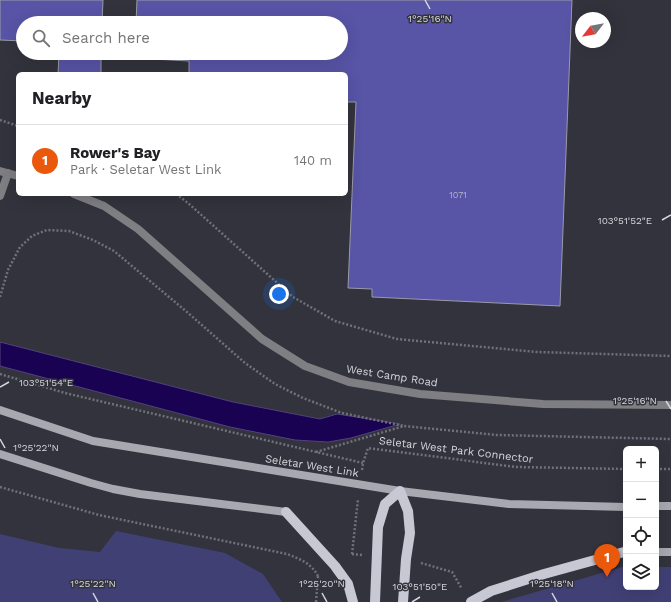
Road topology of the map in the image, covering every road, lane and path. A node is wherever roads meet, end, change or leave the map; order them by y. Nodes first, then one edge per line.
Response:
1 (0, 120) edge
2 (16, 125) edge
3 (4, 172) edge
4 (16, 175) edge
5 (0, 196) edge
6 (79, 196) edge
7 (178, 196) edge
8 (0, 298) edge
9 (671, 356) edge
10 (0, 374) edge
11 (671, 405) edge
12 (0, 410) edge
13 (404, 426) junction
14 (671, 439) edge
15 (315, 452) junction
16 (0, 454) edge
17 (363, 463) junction
18 (623, 469) edge
19 (659, 469) edge
20 (671, 469) edge
21 (360, 484) junction
22 (0, 487) edge
23 (400, 491) junction
24 (659, 506) edge
25 (671, 506) edge
26 (623, 507) edge
27 (286, 512) joint
28 (659, 552) edge
29 (671, 552) edge
30 (623, 553) edge
31 (352, 554) dead end
32 (316, 602) edge
33 (353, 602) edge
34 (375, 602) edge
35 (403, 602) edge
36 (471, 602) edge

1 - 2 path
3 - 4 street
3 - 5 street
6 - 11 street, West Camp Road
7 - 9 path
8 - 13 path
10 - 15 path
12 - 21 main road, Seletar West Link
13 - 14 path
13 - 15 path
15 - 17 path
16 - 27 main road
17 - 18 path, Seletar West Park Connector
17 - 21 path, Seletar West Park Connector
19 - 20 path
21 - 23 main road, Seletar West Link
21 - 31 path, Seletar West Park Connector
22 - 32 path
23 - 26 main road, Seletar West Link
23 - 34 main road
23 - 35 main road
24 - 25 main road
27 - 33 main road
28 - 29 main road
30 - 36 main road

